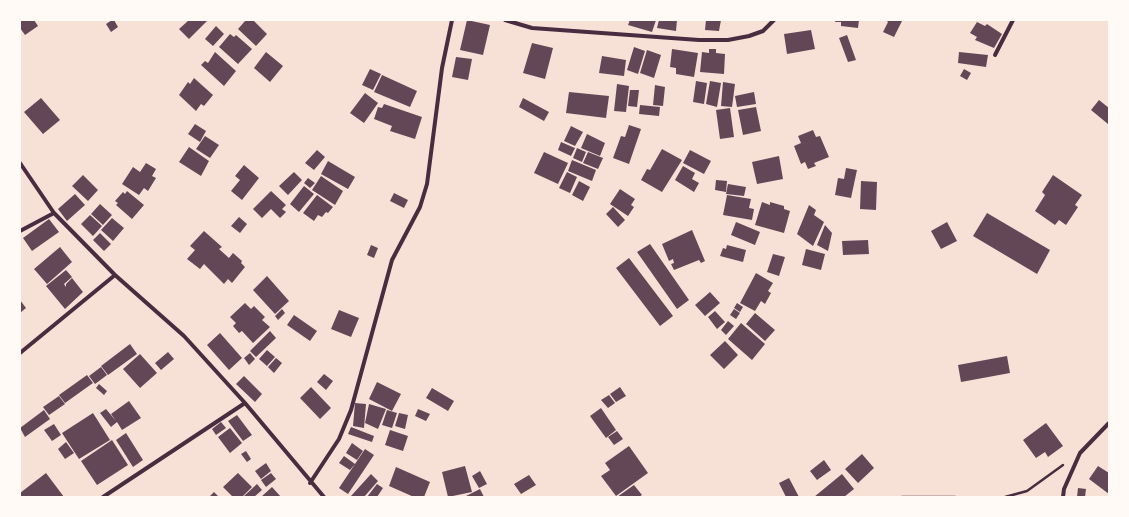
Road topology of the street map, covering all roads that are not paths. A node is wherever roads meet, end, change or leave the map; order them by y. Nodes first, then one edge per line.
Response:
1 (452, 20) edge
2 (505, 20) edge
3 (774, 20) edge
4 (1012, 20) edge
5 (995, 55) dead end
6 (20, 162) edge
7 (54, 213) junction
8 (20, 231) edge
9 (115, 275) junction
10 (20, 353) edge
11 (245, 402) junction
12 (1109, 423) edge
13 (310, 483) junction
14 (103, 497) edge
15 (324, 497) edge
16 (1063, 497) edge

1 - 13 street
2 - 3 street
4 - 5 street
6 - 7 street
7 - 8 street
7 - 9 street
9 - 10 street
9 - 11 street
11 - 13 street
11 - 14 street
12 - 16 street
13 - 15 street

